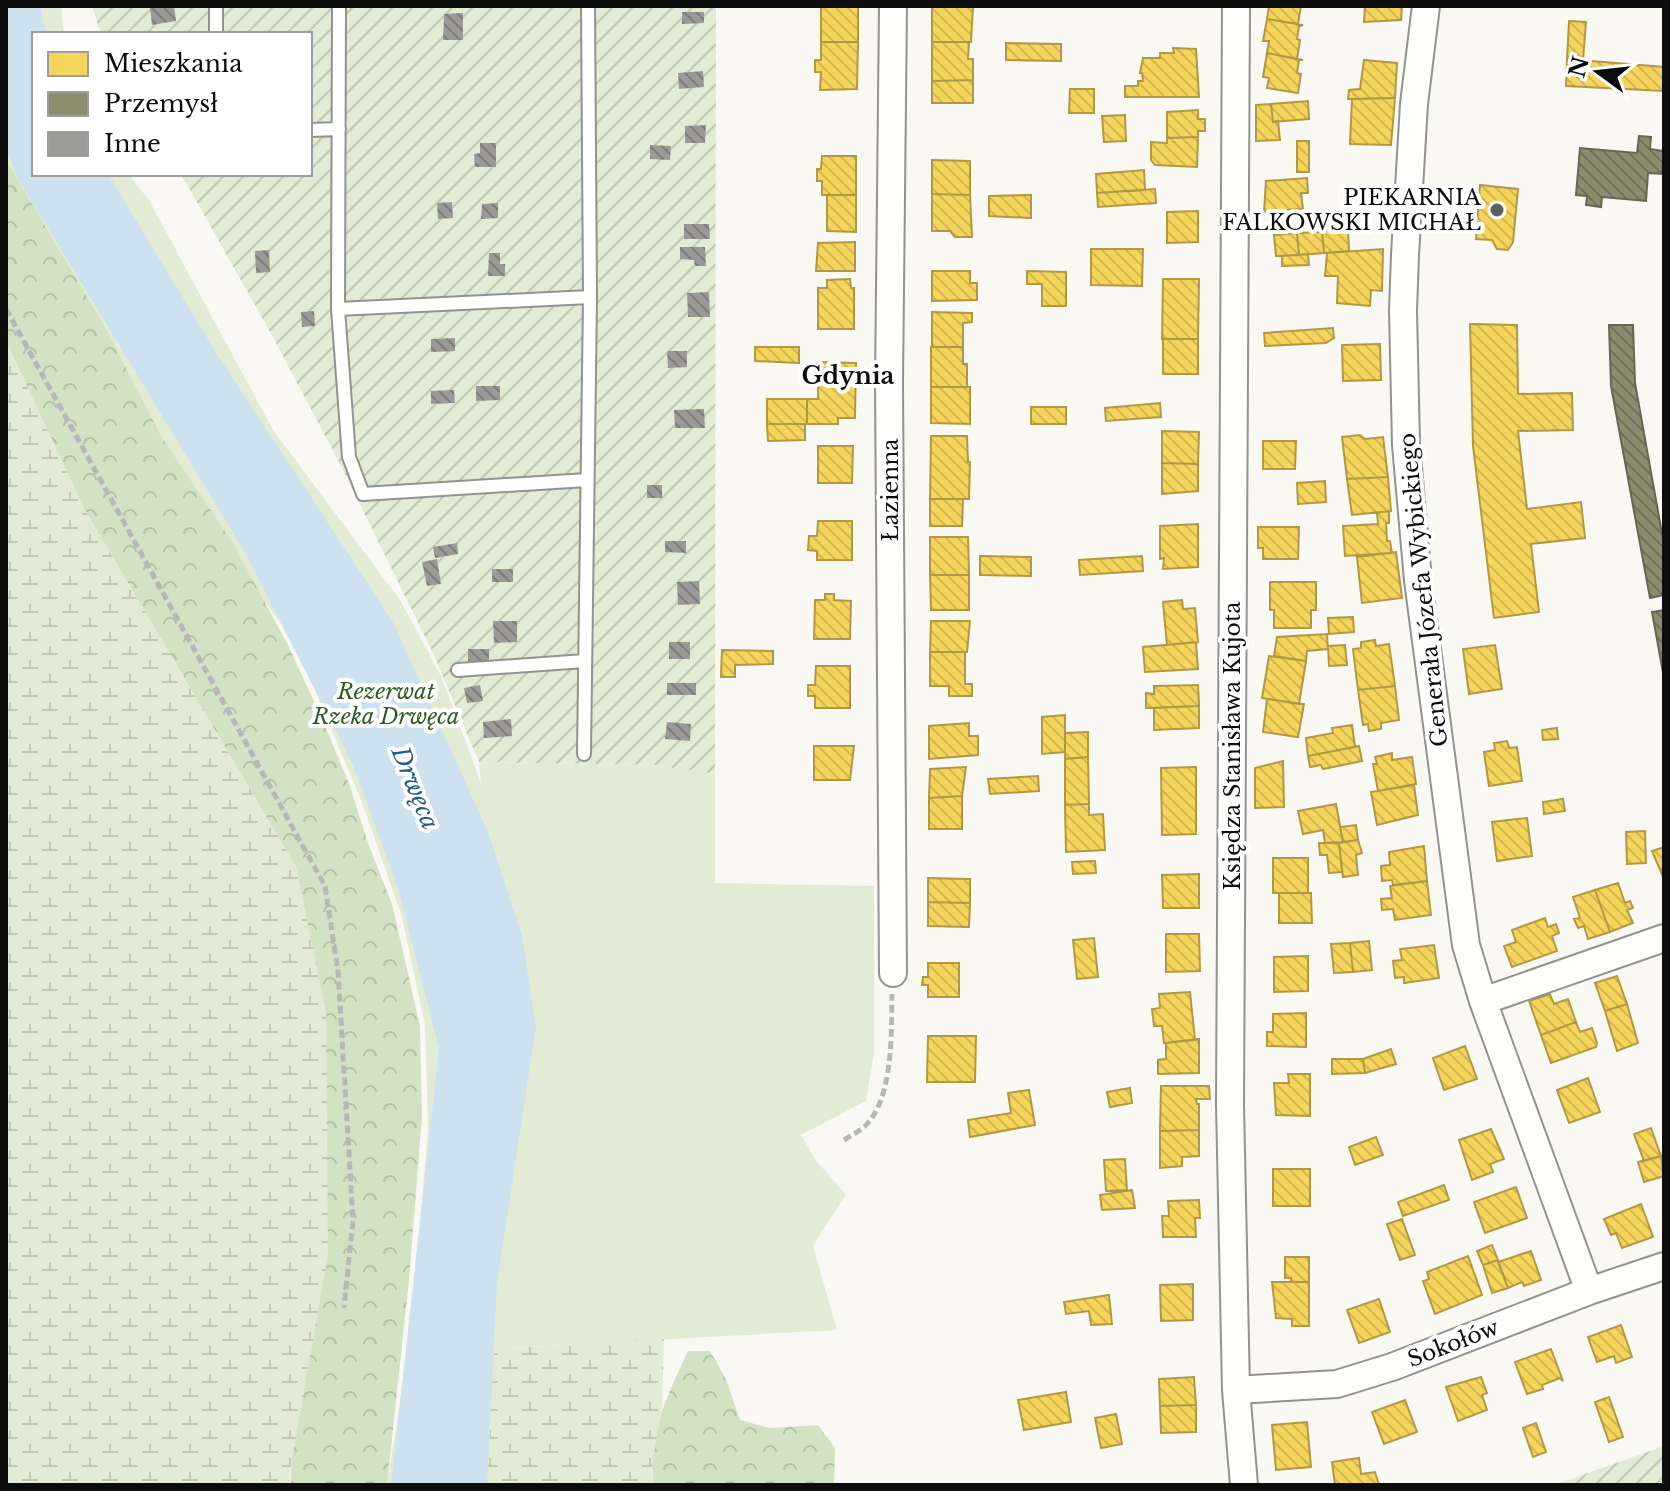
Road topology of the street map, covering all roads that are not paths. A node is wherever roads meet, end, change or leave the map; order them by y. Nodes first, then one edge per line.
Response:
1 (216, 6) edge
2 (339, 6) edge
3 (588, 6) edge
4 (893, 6) edge
5 (1236, 6) edge
6 (1432, 6) edge
7 (1426, 19) edge
8 (216, 32) edge
9 (339, 129) junction
10 (312, 130) edge
11 (590, 297) junction
12 (338, 309) junction
13 (587, 480) junction
14 (585, 661) junction
15 (458, 670) dead end
16 (584, 754) dead end
17 (1664, 938) edge
18 (893, 973) road end
19 (1483, 1001) junction
20 (1664, 1266) edge
21 (1589, 1291) junction
22 (1236, 1390) junction
23 (1244, 1485) edge

1 - 8 lane
2 - 9 lane
3 - 11 lane
4 - 18 street, Łazienna
5 - 22 street, Księdza Stanisława Kujota
6 - 7 street, Generała Józefa Wybickiego
7 - 19 street, Generała Józefa Wybickiego
9 - 10 lane
9 - 12 lane
11 - 12 lane
11 - 13 lane
12 - 13 lane
13 - 14 lane
14 - 15 lane
14 - 16 lane
17 - 19 street
19 - 21 street, Generała Józefa Wybickiego
20 - 21 street, Sokołów
21 - 22 street, Sokołów
22 - 23 street, Księdza Stanisława Kujota

